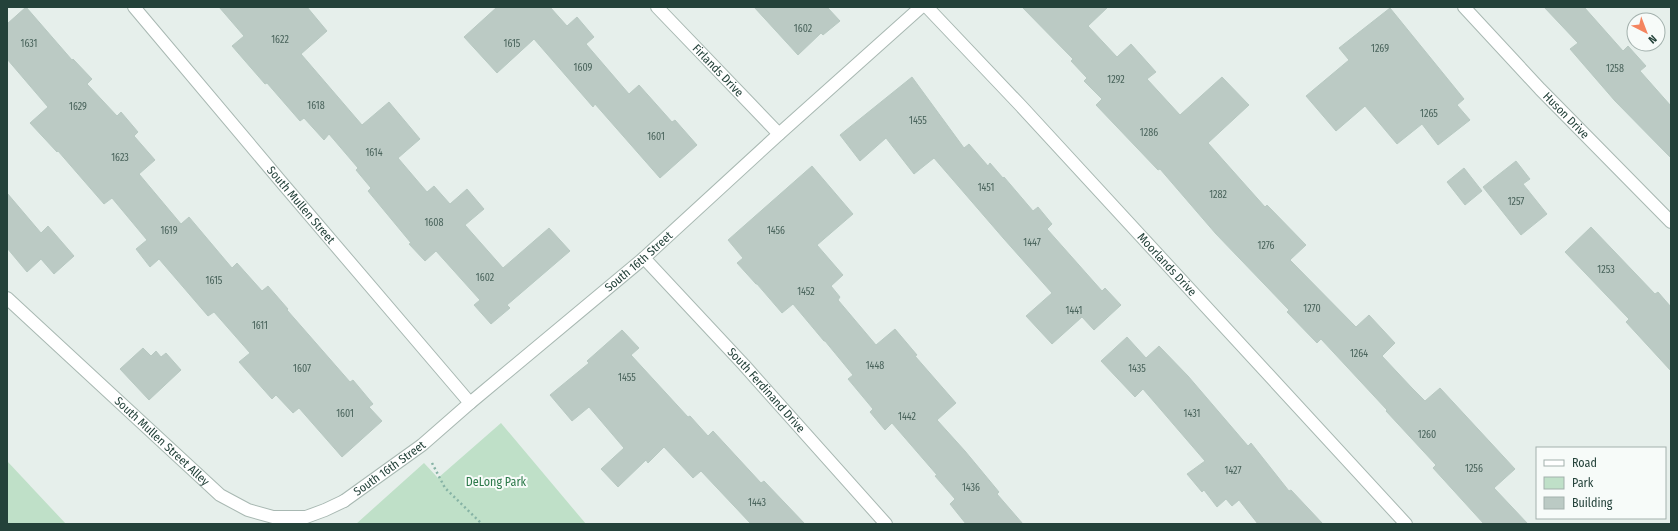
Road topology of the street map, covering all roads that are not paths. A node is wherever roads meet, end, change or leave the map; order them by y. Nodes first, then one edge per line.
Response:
1 (134, 7) edge
2 (657, 7) edge
3 (921, 7) edge
4 (927, 7) edge
5 (1464, 7) edge
6 (779, 134) junction
7 (1671, 222) edge
8 (644, 258) junction
9 (7, 298) edge
10 (470, 403) junction
11 (344, 501) joint
12 (886, 524) edge
13 (1406, 524) edge

1 - 10 street, South Mullen Street
2 - 6 street, Firlands Drive
3 - 6 street, South 16th Street
4 - 13 street, Moorlands Drive
5 - 7 street, Huson Drive
6 - 8 street, South 16th Street
8 - 10 street, South 16th Street
8 - 12 street, South Ferdinand Drive
9 - 11 street, South Mullen Street Alley
10 - 11 street, South 16th Street

